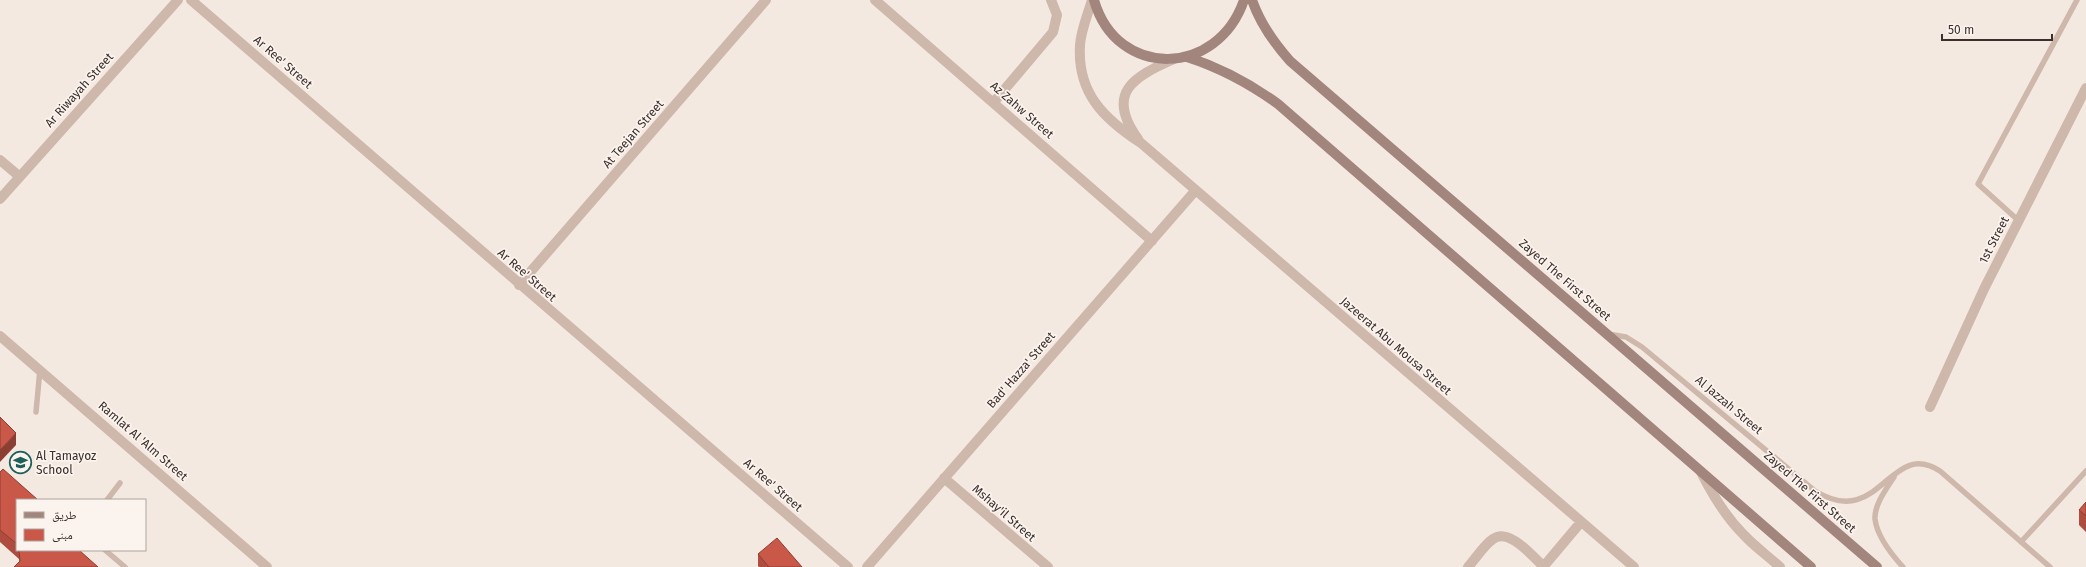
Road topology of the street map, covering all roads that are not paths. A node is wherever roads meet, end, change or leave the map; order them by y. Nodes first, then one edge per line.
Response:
1 (178, 0) edge
2 (191, 0) edge
3 (766, 0) edge
4 (875, 0) edge
5 (1051, 0) edge
6 (1093, 0) edge
7 (1244, 0) edge
8 (1252, 0) edge
9 (2077, 0) edge
10 (1187, 57) junction
11 (1174, 59) junction
12 (2086, 88) edge
13 (994, 102) junction
14 (1141, 143) junction
15 (0, 160) edge
16 (19, 176) junction
17 (1195, 191) junction
18 (0, 198) edge
19 (2019, 221) junction
20 (1152, 241) junction
21 (519, 285) junction
22 (1608, 334) junction
23 (0, 336) edge
24 (40, 369) junction
25 (1930, 407) dead end
26 (36, 412) dead end
27 (2086, 471) edge
28 (1701, 472) junction
29 (1896, 473) junction
30 (944, 478) junction
31 (120, 483) dead end
32 (108, 499) edge
33 (1581, 522) junction
34 (2021, 542) junction
35 (106, 551) edge
36 (125, 567) edge
37 (267, 567) edge
38 (848, 567) edge
39 (867, 567) edge
40 (1048, 567) edge
41 (1468, 567) edge
42 (1544, 567) edge
43 (1634, 567) edge
44 (1780, 567) edge
45 (1811, 567) edge
46 (1877, 567) edge
47 (1903, 567) edge
48 (2050, 567) edge

1 - 16 street, Ar Riwayah Street
2 - 21 street, Ar Ree' Street
3 - 21 street, At Teejan Street
4 - 13 street, Az Zahw Street
5 - 13 street
6 - 11 main road
6 - 14 street, Jazeerat Abu Mousa Street
7 - 10 main road
8 - 22 main road, Zayed The First Street
9 - 19 lane
10 - 11 main road
10 - 28 main road
11 - 14 street, Jazeerat Abu Mousa Street
12 - 19 street, 1st Street
13 - 20 street, Az Zahw Street
14 - 17 street, Jazeerat Abu Mousa Street
15 - 16 street
16 - 18 street, Ar Riwayah Street
17 - 20 street, Bad' Hazza' Street
17 - 33 street, Jazeerat Abu Mousa Street
19 - 25 street, 1st Street
20 - 30 street, Bad' Hazza' Street
21 - 38 street, Ar Ree' Street
22 - 29 lane, Al Jazzah Street
22 - 46 main road, Zayed The First Street
23 - 24 street, Ramlat Al 'Alm Street
24 - 26 lane
24 - 37 street, Ramlat Al 'Alm Street
27 - 34 lane
28 - 44 street
28 - 45 main road
29 - 34 lane, Al Jazzah Street
29 - 47 lane
30 - 39 street, Bad' Hazza' Street
30 - 40 street, Mshay'il Street
31 - 32 lane
33 - 42 street
33 - 43 street, Jazeerat Abu Mousa Street
34 - 48 lane, Al Jazzah Street
35 - 36 lane
41 - 42 street

